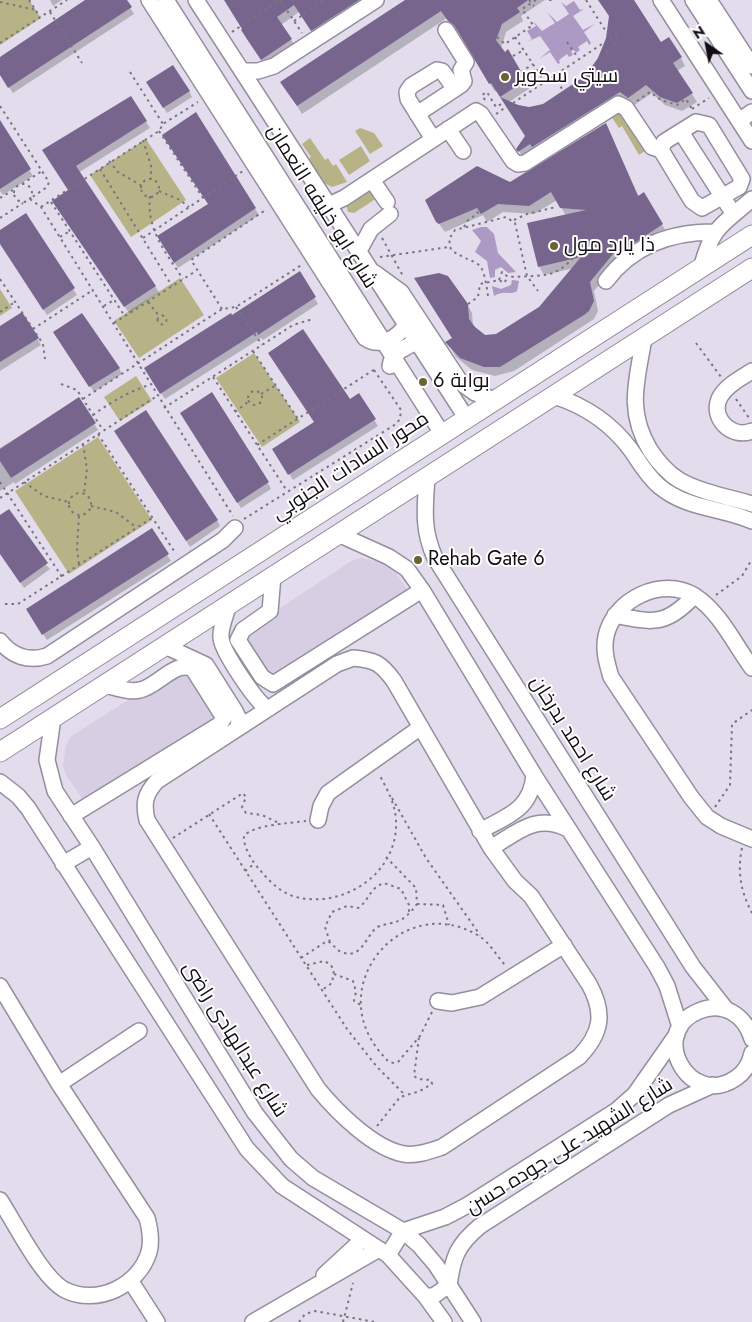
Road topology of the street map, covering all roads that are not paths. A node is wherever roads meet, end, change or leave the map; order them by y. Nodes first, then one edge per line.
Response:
1 (149, 0) edge
2 (196, 0) edge
3 (376, 0) edge
4 (661, 0) edge
5 (693, 0) edge
6 (709, 0) edge
7 (168, 1) edge
8 (446, 30) dead end
9 (734, 51) junction
10 (752, 66) edge
11 (242, 71) junction
12 (455, 89) junction
13 (752, 91) edge
14 (752, 112) edge
15 (417, 114) junction
16 (738, 121) junction
17 (448, 129) junction
18 (681, 132) junction
19 (433, 139) junction
20 (752, 141) edge
21 (661, 150) junction
22 (464, 152) dead end
23 (372, 180) junction
24 (723, 197) junction
25 (752, 199) edge
26 (329, 205) junction
27 (733, 213) junction
28 (714, 232) junction
29 (752, 235) edge
30 (365, 262) junction
31 (752, 268) edge
32 (700, 269) junction
33 (606, 281) dead end
34 (406, 325) junction
35 (644, 338) junction
36 (383, 342) junction
37 (417, 342) junction
38 (393, 358) junction
39 (752, 371) edge
40 (554, 396) junction
41 (496, 400) junction
42 (469, 417) junction
43 (638, 427) junction
44 (752, 431) edge
45 (439, 437) junction
46 (620, 437) junction
47 (652, 453) junction
48 (638, 462) junction
49 (427, 478) junction
50 (752, 504) edge
51 (752, 521) edge
52 (238, 522) road end
53 (338, 534) junction
54 (274, 576) junction
55 (422, 590) junction
56 (699, 600) junction
57 (229, 604) junction
58 (615, 615) junction
59 (0, 641) edge
60 (165, 646) junction
61 (224, 648) junction
62 (201, 662) junction
63 (752, 668) edge
64 (104, 685) junction
65 (256, 698) junction
66 (268, 709) junction
67 (236, 711) junction
68 (53, 718) junction
69 (0, 719) edge
70 (421, 727) junction
71 (238, 728) junction
72 (0, 752) edge
73 (534, 775) junction
74 (0, 782) edge
75 (0, 795) edge
76 (18, 796) junction
77 (71, 816) junction
78 (318, 820) road end
79 (568, 829) junction
80 (480, 831) junction
81 (748, 838) edge
82 (92, 847) junction
83 (491, 848) junction
84 (63, 864) junction
85 (564, 945) junction
86 (0, 986) edge
87 (438, 1001) road end
88 (725, 1008) junction
89 (139, 1031) dead end
90 (678, 1031) junction
91 (751, 1033) edge
92 (752, 1053) edge
93 (747, 1075) edge
94 (59, 1084) junction
95 (713, 1086) junction
96 (0, 1200) edge
97 (403, 1231) junction
98 (363, 1239) junction
99 (383, 1252) junction
100 (130, 1280) junction
101 (315, 1285) junction
102 (449, 1285) junction
103 (426, 1297) junction
104 (157, 1322) edge
105 (253, 1322) edge
106 (444, 1322) edge
107 (473, 1322) edge

1 - 36 street
2 - 11 street, شارع ابو خليفه النعمان
3 - 11 street
4 - 16 street
5 - 9 street
6 - 9 street
7 - 36 street, شارع ابو خليفه النعمان
8 - 12 street
9 - 10 street
9 - 13 street
11 - 26 street, شارع ابو خليفه النعمان
12 - 15 street
12 - 15 street
14 - 16 street
15 - 19 street
16 - 20 street
17 - 19 street
17 - 21 street
17 - 22 street
18 - 21 street
18 - 24 street
18 - 24 street
19 - 23 street
21 - 24 street
23 - 26 street
23 - 30 street
24 - 27 street
25 - 27 street
26 - 30 street, شارع ابو خليفه النعمان
27 - 28 street
28 - 32 street
28 - 33 street
29 - 32 main road, محور السادات الجنوبي
30 - 34 street, شارع ابو خليفه النعمان
30 - 41 street
31 - 35 main road
32 - 41 main road, محور السادات الجنوبي
34 - 36 street
34 - 37 street, شارع ابو خليفه النعمان
35 - 40 main road
35 - 43 street
36 - 38 street, شارع ابو خليفه النعمان
37 - 38 street
37 - 42 street, شارع ابو خليفه النعمان
38 - 45 street, شارع ابو خليفه النعمان
39 - 44 street
40 - 46 street
40 - 49 main road
41 - 42 main road, محور السادات الجنوبي
42 - 45 main road, محور السادات الجنوبي
43 - 46 street
43 - 47 street
45 - 69 main road, محور السادات الجنوبي
46 - 48 street
47 - 48 street
47 - 50 street
48 - 51 street
49 - 53 main road
49 - 88 street, شارع احمد بدرخان
52 - 59 street
53 - 54 main road
53 - 55 street
54 - 55 street
54 - 57 main road
55 - 73 street
56 - 58 street
56 - 58 street
56 - 63 street
57 - 60 main road
57 - 61 street
58 - 81 street
60 - 62 street
60 - 64 main road
61 - 62 street
61 - 65 street
62 - 67 street
64 - 68 main road
64 - 77 street
65 - 66 street
65 - 67 street
66 - 70 street
66 - 71 street
67 - 71 street
68 - 72 main road
68 - 77 street, شارع عبدالهادى راضى
70 - 78 street
70 - 80 street
71 - 85 street
73 - 79 street
73 - 80 street
74 - 76 street
75 - 76 street
76 - 84 street
77 - 82 street, شارع عبدالهادى راضى
79 - 83 street
79 - 90 street
80 - 83 street
82 - 84 street
82 - 97 street, شارع عبدالهادى راضى
83 - 85 street
84 - 98 street
85 - 87 street
86 - 94 street
88 - 90 street, شارع الشهيد على جوده حسن
88 - 91 street, شارع احمد بدرخان
89 - 94 street
90 - 95 street
90 - 97 street, شارع الشهيد على جوده حسن
92 - 93 street
93 - 95 street, شارع الشهيد على جوده حسن
94 - 100 street
95 - 102 street, شارع الشهيد على جوده حسن
96 - 100 street
97 - 99 street
97 - 102 street, شارع عبدالهادى راضى
98 - 99 street
98 - 101 street
99 - 101 street
99 - 103 street
100 - 104 street
101 - 105 street
102 - 103 street
102 - 107 street, شارع عبدالهادى راضى
103 - 106 street

